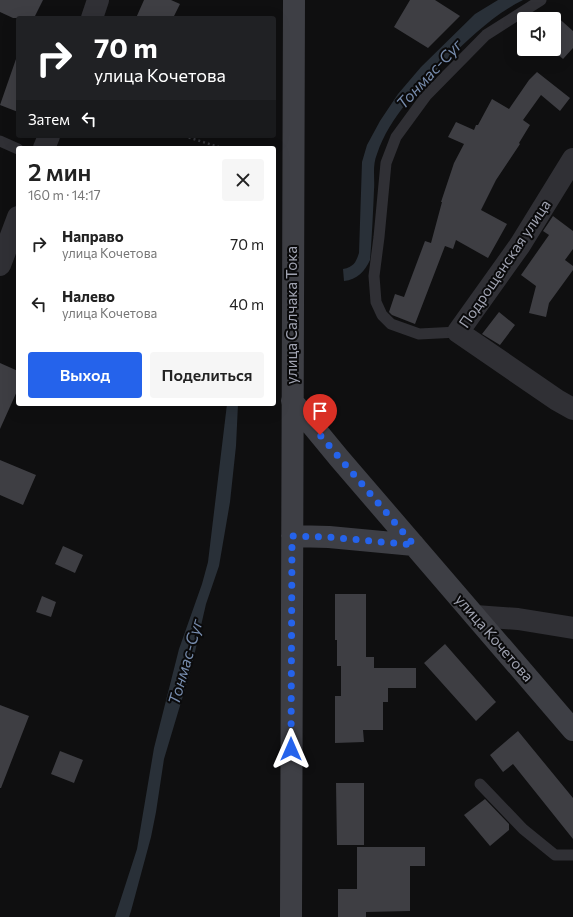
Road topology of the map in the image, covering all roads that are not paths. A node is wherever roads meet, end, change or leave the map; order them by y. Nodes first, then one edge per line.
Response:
1 (98, 0) edge
2 (294, 0) edge
3 (542, 0) edge
4 (93, 16) edge
5 (0, 141) edge
6 (16, 148) edge
7 (573, 159) edge
8 (16, 222) edge
9 (0, 265) edge
10 (458, 332) junction
11 (292, 401) junction
12 (573, 410) edge
13 (292, 536) junction
14 (414, 545) junction
15 (475, 616) junction
16 (573, 628) edge
17 (573, 730) edge
18 (480, 784) dead end
19 (573, 855) edge
20 (291, 917) edge

1 - 4 street
2 - 11 main road, улица Салчака Тока
3 - 10 lane
5 - 6 lane
7 - 10 street, Подрощенская улица
8 - 9 street
10 - 12 street, Подрощенская улица
11 - 13 main road, улица Салчака Тока
11 - 14 main road, улица Кочетова
13 - 14 main road
13 - 20 main road, улица Салчака Тока
14 - 15 main road, улица Кочетова
15 - 16 street
15 - 17 main road, улица Кочетова
18 - 19 lane

